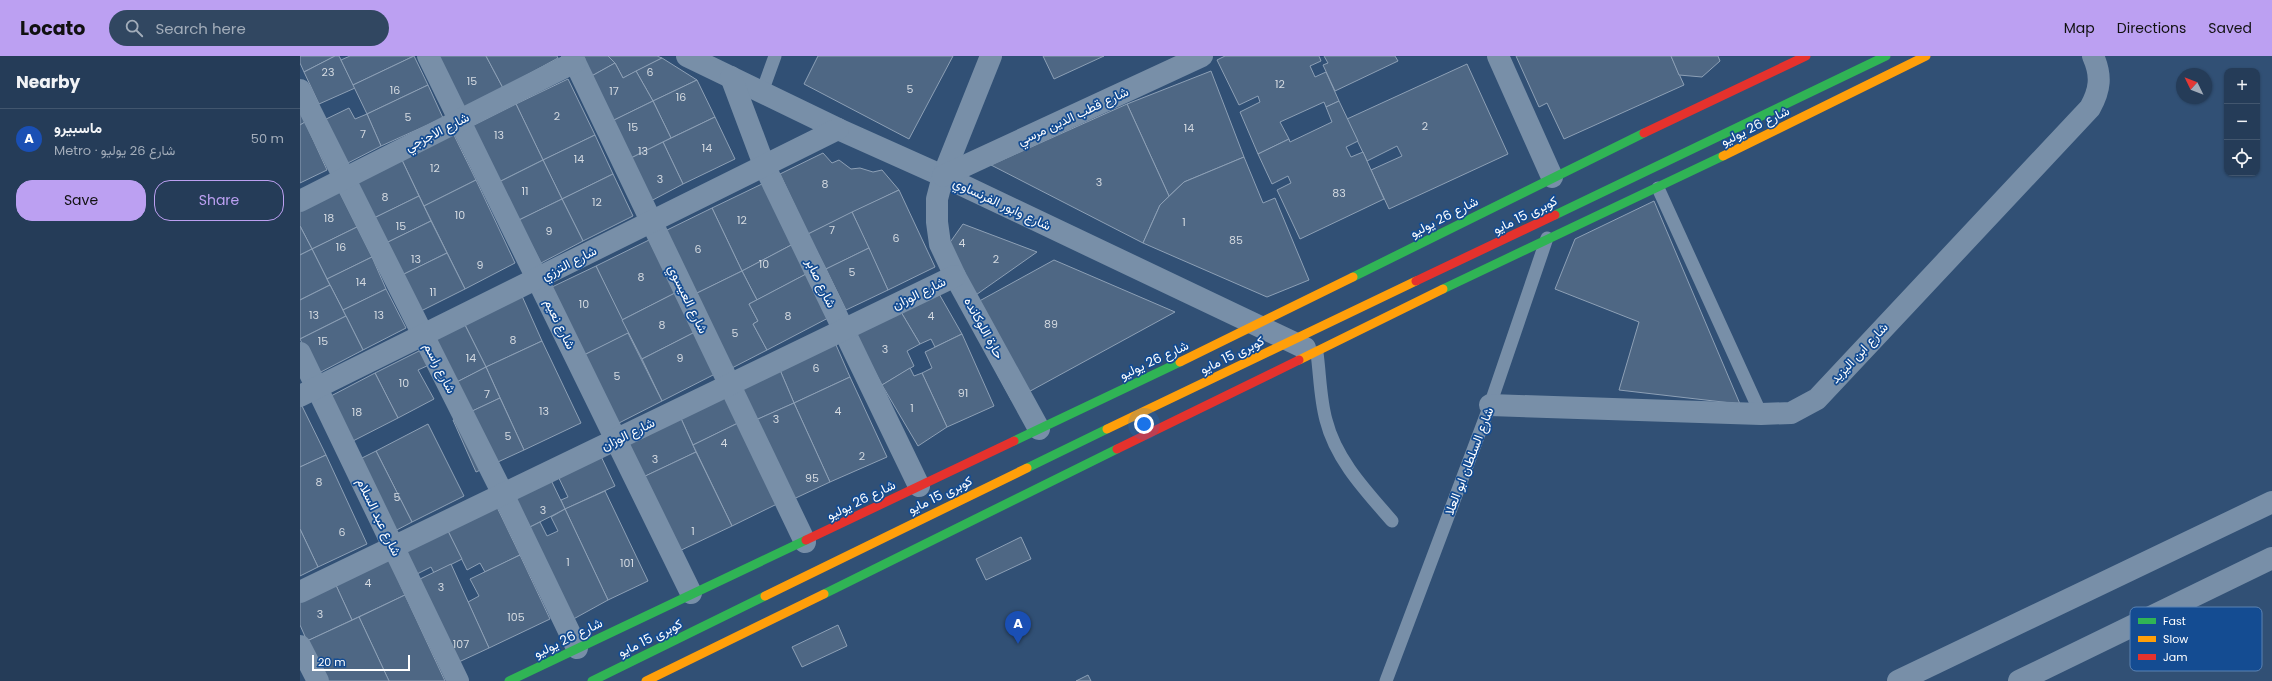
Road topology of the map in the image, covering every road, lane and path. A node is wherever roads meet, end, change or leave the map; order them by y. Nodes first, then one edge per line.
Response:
1 (428, 56) edge
2 (688, 56) edge
3 (775, 56) edge
4 (991, 56) edge
5 (1202, 56) edge
6 (1498, 56) edge
7 (1806, 56) edge
8 (1886, 56) edge
9 (1926, 56) edge
10 (2094, 56) edge
11 (573, 59) edge
12 (731, 77) junction
13 (300, 90) edge
14 (762, 92) junction
15 (460, 120) junction
16 (838, 129) junction
17 (764, 165) junction
18 (943, 176) junction
19 (1552, 177) junction
20 (344, 179) junction
21 (1658, 188) junction
22 (300, 201) edge
23 (651, 222) junction
24 (1547, 238) junction
25 (955, 276) junction
26 (537, 279) junction
27 (1256, 326) junction
28 (844, 329) junction
29 (423, 336) junction
30 (300, 353) edge
31 (1317, 353) junction
32 (730, 384) junction
33 (309, 392) edge
34 (1490, 405) junction
35 (1761, 414) junction
36 (1039, 429) junction
37 (616, 440) junction
38 (919, 486) junction
39 (503, 494) junction
40 (2272, 502) edge
41 (1392, 521) dead end
42 (805, 542) junction
43 (394, 547) junction
44 (2272, 558) edge
45 (300, 592) edge
46 (691, 593) junction
47 (2171, 607) edge
48 (2130, 627) edge
49 (300, 646) edge
50 (577, 648) junction
51 (318, 681) edge
52 (458, 681) edge
53 (509, 681) edge
54 (592, 681) edge
55 (646, 681) edge
56 (1386, 681) edge
57 (1898, 681) edge
58 (2019, 681) edge

1 - 15 street, شارع نعيم
2 - 12 street, شارع وابور الفرنساوي
3 - 14 lane
4 - 18 street, حارة اللوكانده
5 - 18 street, شارع قطب الدين مرسي
6 - 19 street
7 - 19 main road, شارع 26 يوليو
8 - 54 main road, كوبرى 15 مايو, bridge
9 - 21 main road, شارع 26 يوليو
10 - 35 street, شارع ابن اليزيد
11 - 15 street, شارع الاجزجي
11 - 23 street, شارع العيسوي
12 - 14 street, شارع وابور الفرنساوي
12 - 17 street, شارع صابر
13 - 20 street, شارع راسم
14 - 16 street, شارع وابور الفرنساوي
15 - 20 street, شارع الاجزجي
15 - 26 street, شارع نعيم
16 - 17 street, شارع الترزي
16 - 18 street, شارع وابور الفرنساوي
17 - 23 street, شارع الترزي
17 - 28 street, شارع صابر
18 - 25 street, حارة اللوكانده
18 - 27 street, شارع وابور الفرنساوي
19 - 27 main road, شارع 26 يوليو
20 - 22 street, شارع الاجزجي
20 - 29 street, شارع راسم
21 - 24 main road, شارع 26 يوليو
21 - 35 lane
23 - 26 street, شارع الترزي
23 - 32 street, شارع العيسوي
24 - 31 main road, شارع 26 يوليو
24 - 34 lane, شارع السلطان ابو العلا
25 - 28 street, شارع الوزان
25 - 36 street, حارة اللوكانده
26 - 29 street, شارع الترزي
26 - 37 street, شارع نعيم
27 - 31 street, شارع وابور الفرنساوي
27 - 36 main road, شارع 26 يوليو
28 - 32 street, شارع الوزان
28 - 38 street, شارع صابر
29 - 33 street, شارع الترزي
29 - 39 street, شارع راسم
30 - 33 street, شارع عبد السلام
31 - 41 lane
31 - 55 main road, شارع 26 يوليو
32 - 37 street, شارع الوزان
32 - 42 street, شارع العيسوي
33 - 43 street, شارع عبد السلام
34 - 35 street, شارع ابن اليزيد
34 - 56 lane, شارع السلطان ابو العلا
36 - 38 main road, شارع 26 يوليو
37 - 39 street, شارع الوزان
37 - 46 street, شارع نعيم
38 - 42 main road, شارع 26 يوليو
39 - 43 street, شارع الوزان
39 - 50 street, شارع راسم
40 - 57 street
42 - 46 main road, شارع 26 يوليو
43 - 45 street, شارع الوزان
43 - 52 street, شارع عبد السلام
44 - 47 street
46 - 50 main road, شارع 26 يوليو
48 - 58 street
49 - 51 street
50 - 53 main road, شارع 26 يوليو

